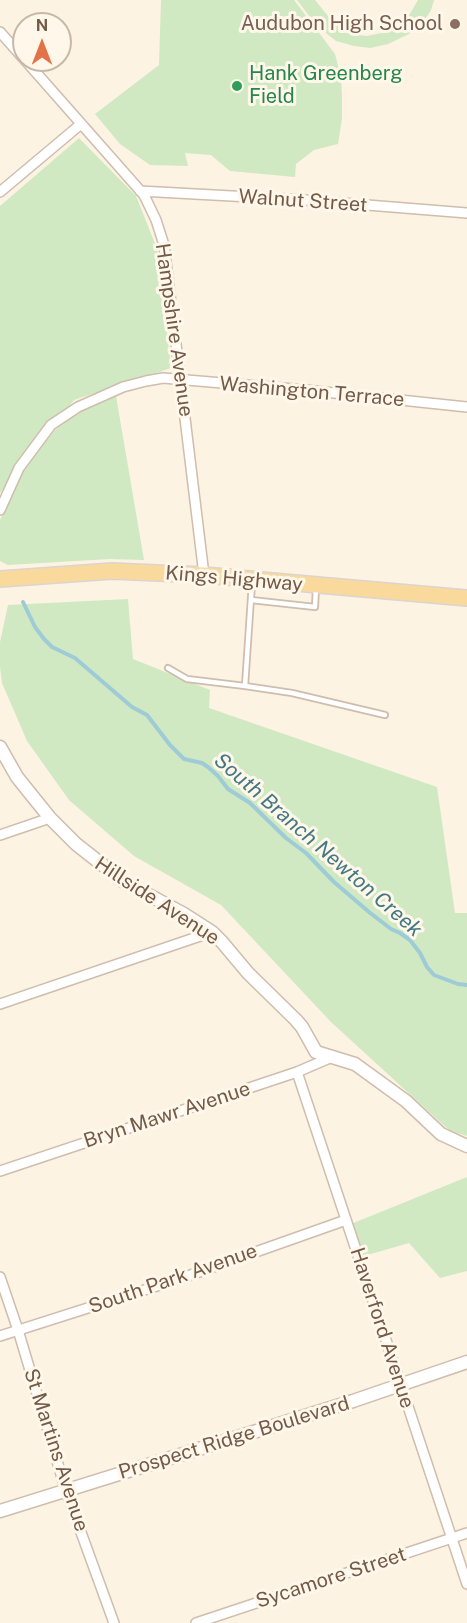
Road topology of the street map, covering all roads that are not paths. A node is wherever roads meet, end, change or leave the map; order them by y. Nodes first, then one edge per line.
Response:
1 (0, 32) edge
2 (12, 45) edge
3 (36, 72) edge
4 (81, 124) junction
5 (140, 191) junction
6 (0, 192) edge
7 (467, 213) edge
8 (181, 380) junction
9 (467, 407) edge
10 (0, 510) edge
11 (204, 576) junction
12 (0, 579) edge
13 (253, 581) junction
14 (316, 586) junction
15 (467, 598) edge
16 (250, 600) junction
17 (168, 668) dead end
18 (245, 686) junction
19 (385, 715) dead end
20 (0, 747) edge
21 (50, 819) junction
22 (0, 835) edge
23 (212, 932) junction
24 (0, 1004) edge
25 (332, 1057) junction
26 (297, 1072) junction
27 (467, 1146) edge
28 (0, 1171) edge
29 (346, 1220) junction
30 (0, 1276) edge
31 (18, 1330) junction
32 (0, 1336) edge
33 (467, 1362) edge
34 (401, 1384) junction
35 (66, 1491) junction
36 (0, 1511) edge
37 (467, 1533) edge
38 (452, 1538) junction
39 (467, 1584) edge
40 (114, 1623) edge
41 (196, 1623) edge

1 - 2 street, Hampshire Avenue
3 - 4 street, Hampshire Avenue
4 - 5 street, Hampshire Avenue
4 - 6 street
5 - 7 street, Walnut Street
5 - 8 street, Hampshire Avenue
8 - 9 street, Washington Terrace
8 - 10 street, Washington Terrace
8 - 11 street, Hampshire Avenue
11 - 12 main road, Kings Highway
11 - 13 main road, Kings Highway
13 - 14 main road, Kings Highway
13 - 16 lane
14 - 15 main road, Kings Highway
14 - 16 lane
16 - 18 lane
17 - 18 lane
18 - 19 lane
20 - 21 street, Hillside Avenue
21 - 22 street
21 - 23 street, Hillside Avenue
23 - 24 street
23 - 25 street, Hillside Avenue
25 - 26 street, Bryn Mawr Avenue
25 - 27 street, Hillside Avenue
26 - 28 street, Bryn Mawr Avenue
26 - 29 street, Haverford Avenue
29 - 31 street, South Park Avenue
29 - 34 street, Haverford Avenue
30 - 31 street, St Martins Avenue
31 - 32 street, South Park Avenue
31 - 35 street, St Martins Avenue
33 - 34 street, Prospect Ridge Boulevard
34 - 35 street, Prospect Ridge Boulevard
34 - 38 street, Haverford Avenue
35 - 36 street, Prospect Ridge Boulevard
35 - 40 street, St Martins Avenue
37 - 38 street, Sycamore Street
38 - 39 street, Haverford Avenue
38 - 41 street, Sycamore Street

